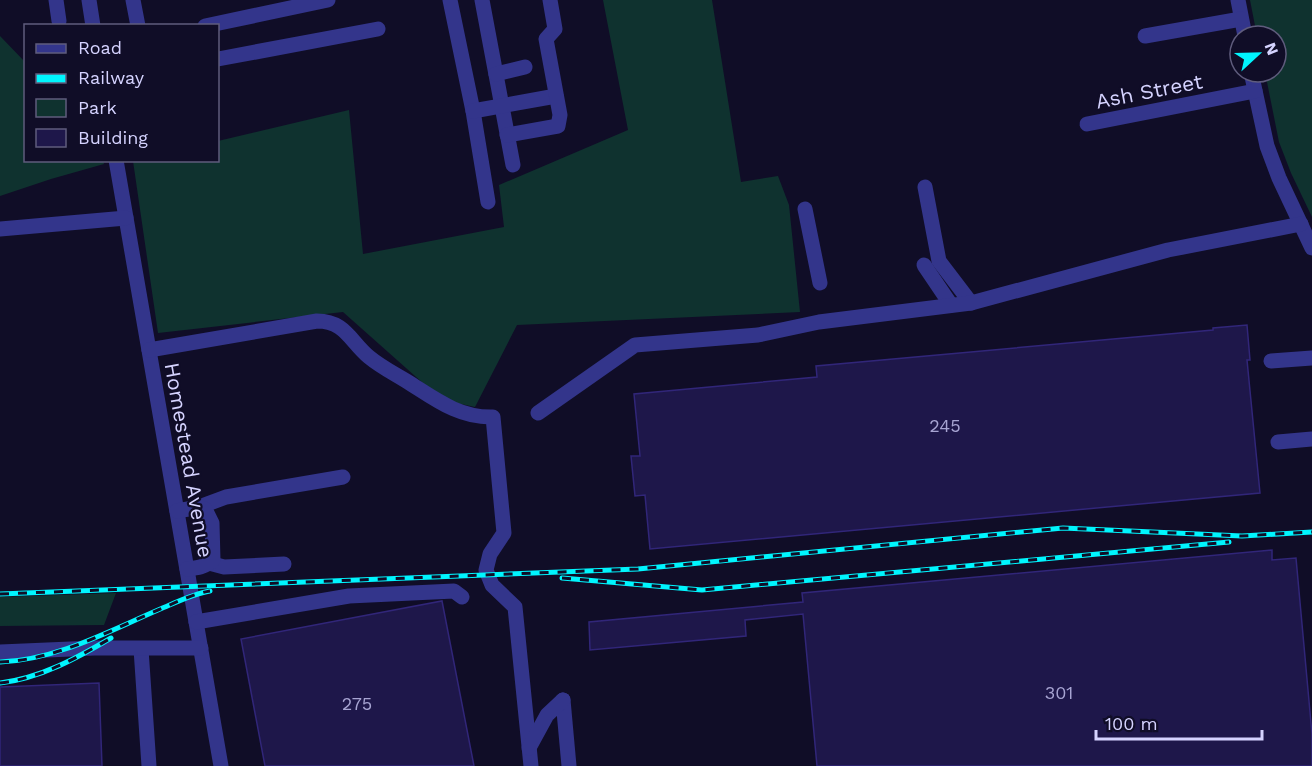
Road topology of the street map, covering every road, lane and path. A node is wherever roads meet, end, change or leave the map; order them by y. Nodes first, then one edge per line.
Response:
1 (56, 0) edge
2 (88, 0) edge
3 (133, 0) edge
4 (328, 0) edge
5 (450, 0) edge
6 (482, 0) edge
7 (550, 0) edge
8 (1238, 0) edge
9 (310, 2) edge
10 (276, 5) edge
11 (1241, 19) junction
12 (59, 21) dead end
13 (93, 24) edge
14 (138, 24) edge
15 (212, 24) edge
16 (1242, 24) edge
17 (378, 29) dead end
18 (1145, 36) dead end
19 (219, 59) edge
20 (525, 68) dead end
21 (496, 74) junction
22 (1253, 84) edge
23 (1254, 91) junction
24 (556, 96) junction
25 (502, 106) junction
26 (473, 111) junction
27 (1087, 124) dead end
28 (507, 135) junction
29 (116, 162) edge
30 (513, 165) dead end
31 (925, 187) dead end
32 (488, 202) dead end
33 (805, 209) dead end
34 (126, 218) junction
35 (1301, 224) junction
36 (0, 229) edge
37 (1312, 248) edge
38 (924, 265) dead end
39 (819, 283) dead end
40 (971, 303) junction
41 (951, 305) junction
42 (149, 350) junction
43 (1306, 358) edge
44 (1271, 361) dead end
45 (538, 413) dead end
46 (1312, 439) edge
47 (1278, 442) dead end
48 (343, 477) dead end
49 (199, 507) junction
50 (177, 512) junction
51 (209, 564) junction
52 (284, 564) dead end
53 (187, 569) junction
54 (462, 597) dead end
55 (196, 622) junction
56 (201, 648) junction
57 (141, 649) junction
58 (0, 652) edge
59 (529, 748) junction
60 (149, 766) edge
61 (221, 766) edge
62 (531, 766) edge
63 (569, 766) edge

1 - 12 street
2 - 13 street
3 - 14 street
4 - 9 street
5 - 26 street
6 - 21 street
7 - 24 street
8 - 11 street
9 - 10 street
10 - 15 street
11 - 16 street
11 - 18 street
17 - 19 street
20 - 21 street
21 - 25 street
22 - 23 street
23 - 27 street, Ash Street
23 - 35 street
24 - 25 street
24 - 28 street
25 - 26 street
25 - 28 street
26 - 32 street
28 - 30 street
29 - 34 street, Homestead Avenue
31 - 40 street
33 - 39 street
34 - 36 street
34 - 42 street, Homestead Avenue
35 - 37 street
35 - 40 street
38 - 41 street
40 - 41 street
41 - 45 street
42 - 50 street, Homestead Avenue
42 - 59 street
43 - 44 street
46 - 47 street
48 - 49 street
49 - 50 street
49 - 51 street
50 - 53 street, Homestead Avenue
51 - 52 street
51 - 53 street
53 - 55 street, Homestead Avenue
54 - 55 street
55 - 56 street, Homestead Avenue
56 - 57 street
56 - 61 street, Homestead Avenue
57 - 58 street
57 - 60 street
59 - 62 street
59 - 63 street

